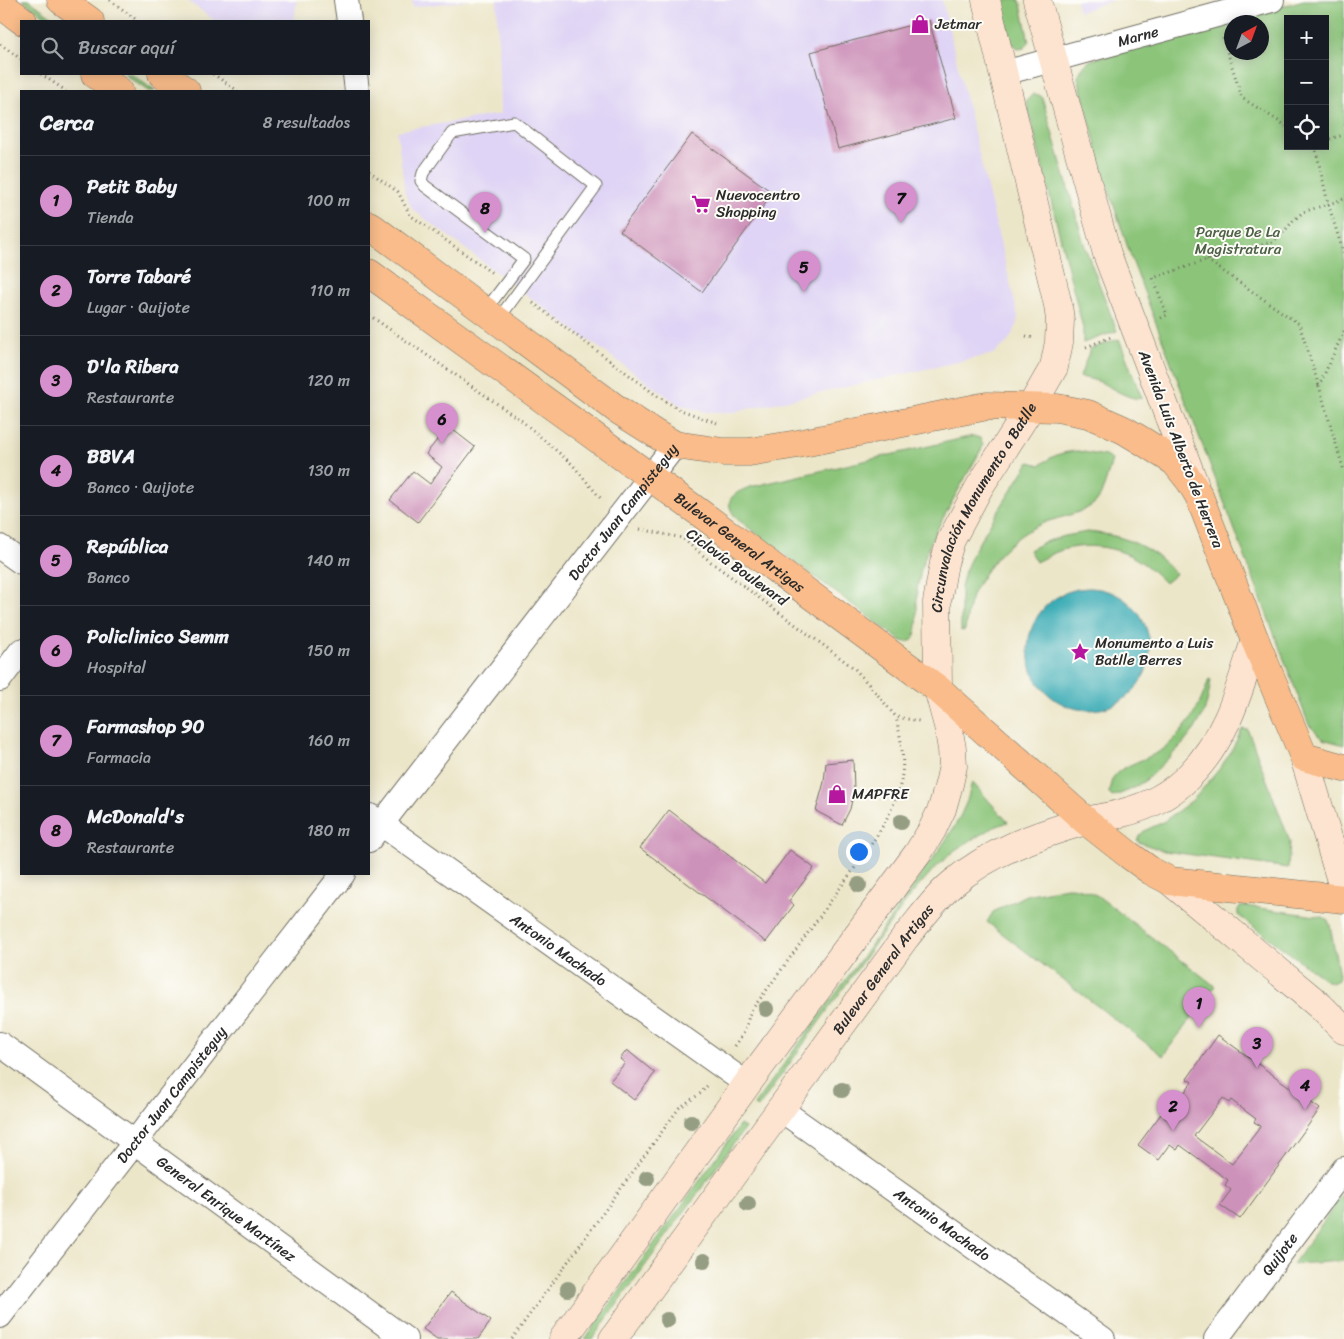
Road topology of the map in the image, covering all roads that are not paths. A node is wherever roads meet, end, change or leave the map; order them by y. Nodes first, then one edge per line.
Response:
1 (61, 0) edge
2 (346, 0) edge
3 (986, 0) edge
4 (1037, 0) edge
5 (1272, 0) edge
6 (0, 4) edge
7 (22, 20) edge
8 (89, 20) edge
9 (349, 20) edge
10 (1052, 60) junction
11 (1004, 73) junction
12 (96, 75) edge
13 (163, 75) edge
14 (355, 75) edge
15 (118, 90) edge
16 (185, 90) edge
17 (357, 90) edge
18 (370, 226) edge
19 (370, 274) edge
20 (491, 316) junction
21 (1031, 407) junction
22 (675, 445) junction
23 (650, 478) junction
24 (1200, 496) junction
25 (0, 547) edge
26 (20, 561) edge
27 (1255, 640) junction
28 (20, 652) edge
29 (0, 679) edge
30 (938, 689) junction
31 (1304, 756) junction
32 (1344, 768) edge
33 (1086, 821) junction
34 (373, 827) edge
35 (342, 875) edge
36 (1170, 882) junction
37 (1344, 891) edge
38 (1344, 899) edge
39 (1344, 1030) edge
40 (0, 1044) edge
41 (747, 1084) junction
42 (780, 1109) junction
43 (135, 1143) junction
44 (1344, 1169) edge
45 (0, 1316) edge
46 (405, 1339) edge
47 (563, 1339) edge
48 (613, 1339) edge
49 (1104, 1339) edge
50 (1216, 1339) edge

1 - 8 main road
2 - 9 street
3 - 11 main road
4 - 10 main road, Avenida Luis Alberto de Herrera
5 - 10 street, Marne
6 - 7 main road
10 - 11 street, Marne
10 - 24 main road, Avenida Luis Alberto de Herrera
11 - 21 main road
12 - 15 main road
13 - 16 main road
14 - 17 street
18 - 20 main road
19 - 23 main road, Bulevar General Artigas
20 - 20 lane
20 - 22 main road
21 - 22 main road, Doctor Juan Campisteguy
21 - 24 main road, Circunvalación Monumento a Batlle
21 - 30 main road, Circunvalación Monumento a Batlle
22 - 23 street, Doctor Juan Campisteguy
23 - 30 main road, Bulevar General Artigas
23 - 34 street, Doctor Juan Campisteguy
24 - 27 main road, Avenida Luis Alberto de Herrera
25 - 26 street
27 - 31 main road, Avenida Luis Alberto de Herrera
27 - 33 main road
28 - 29 street
30 - 33 main road, Bulevar General Artigas
30 - 41 main road
31 - 32 main road
31 - 37 main road, Avenida Luis Alberto de Herrera
33 - 36 main road
33 - 42 main road, Bulevar General Artigas
34 - 41 street, Antonio Machado
35 - 43 street, Doctor Juan Campisteguy
36 - 38 main road
36 - 39 main road
40 - 43 street, General Enrique Martínez
41 - 47 main road
42 - 48 main road, Bulevar General Artigas
42 - 49 street, Antonio Machado
43 - 45 street, Doctor Juan Campisteguy
43 - 46 street, General Enrique Martínez
44 - 50 street, Quijote

